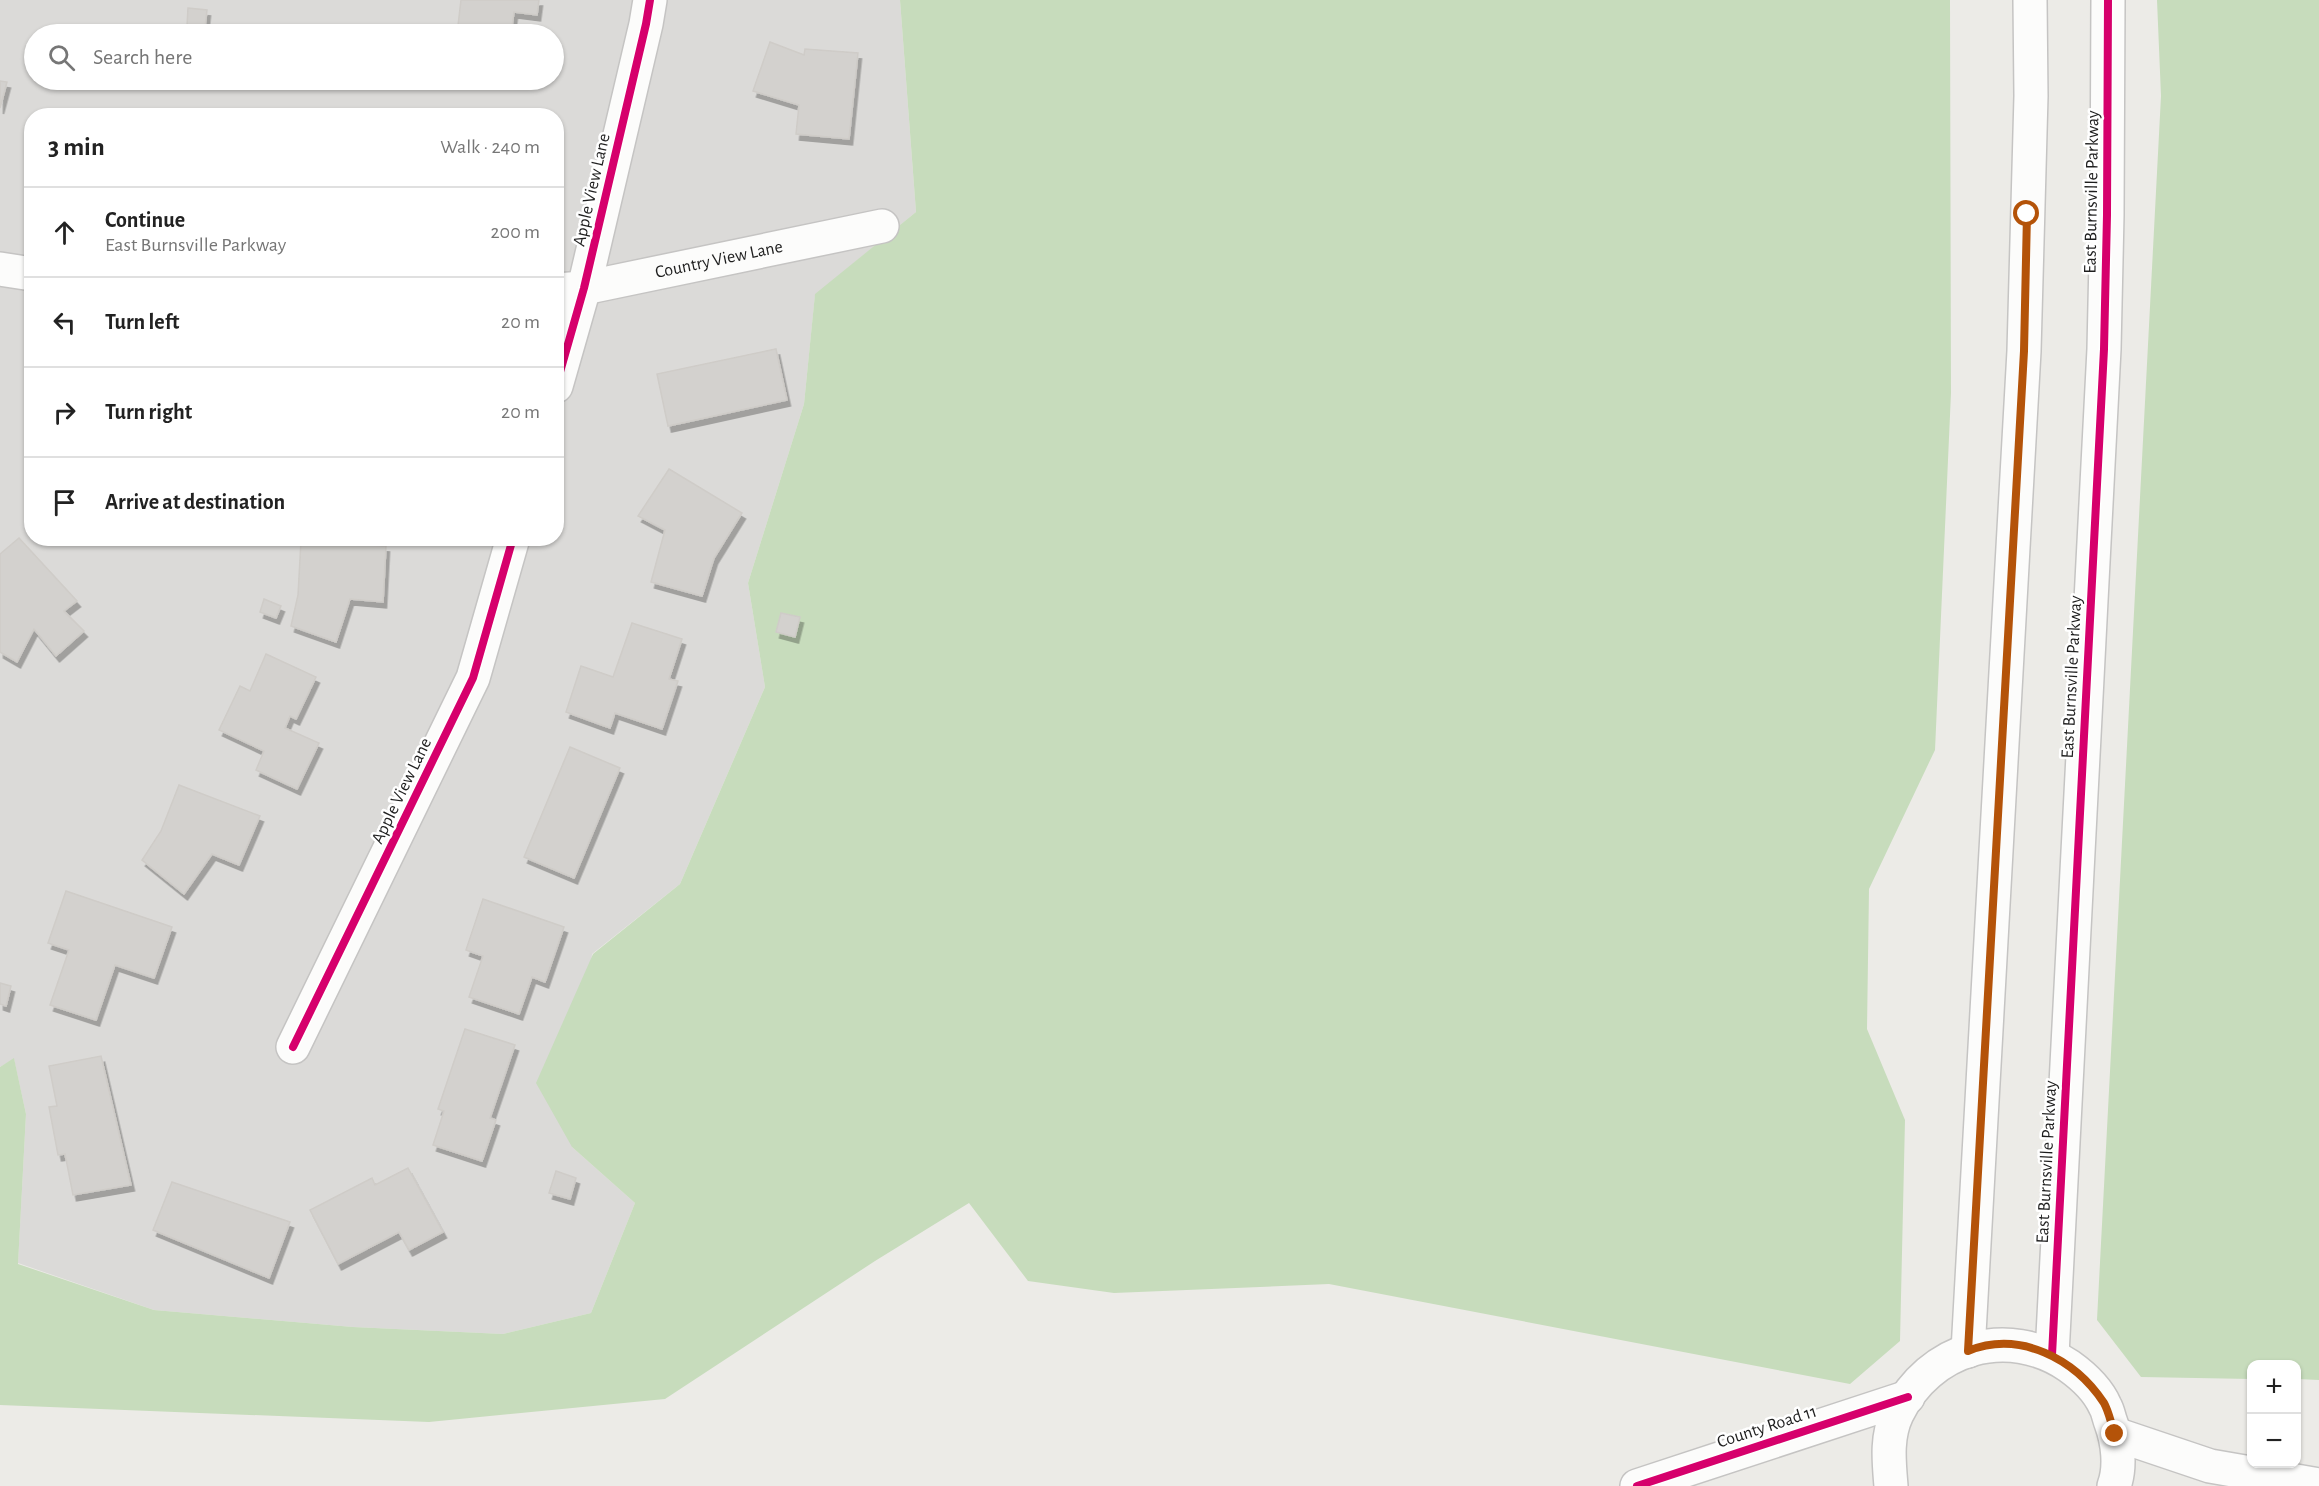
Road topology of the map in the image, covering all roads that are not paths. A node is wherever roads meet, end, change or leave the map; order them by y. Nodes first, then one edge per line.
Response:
1 (650, 0) edge
2 (2030, 0) edge
3 (2108, 0) edge
4 (882, 226) dead end
5 (0, 269) edge
6 (24, 273) edge
7 (570, 289) edge
8 (564, 331) edge
9 (511, 546) edge
10 (293, 1047) dead end
11 (1968, 1351) junction
12 (2052, 1355) junction
13 (1908, 1397) junction
14 (2115, 1434) junction
15 (2319, 1485) edge
16 (1637, 1486) edge
17 (1891, 1486) edge
18 (2114, 1486) edge

1 - 7 street, Apple View Lane
2 - 11 street
3 - 12 street, East Burnsville Parkway
4 - 7 street, Country View Lane
5 - 6 street
7 - 8 street, Apple View Lane
9 - 10 street, Apple View Lane
11 - 12 street
11 - 13 street
12 - 14 street
13 - 16 street, County Road 11
13 - 17 street
14 - 15 street
14 - 18 street

